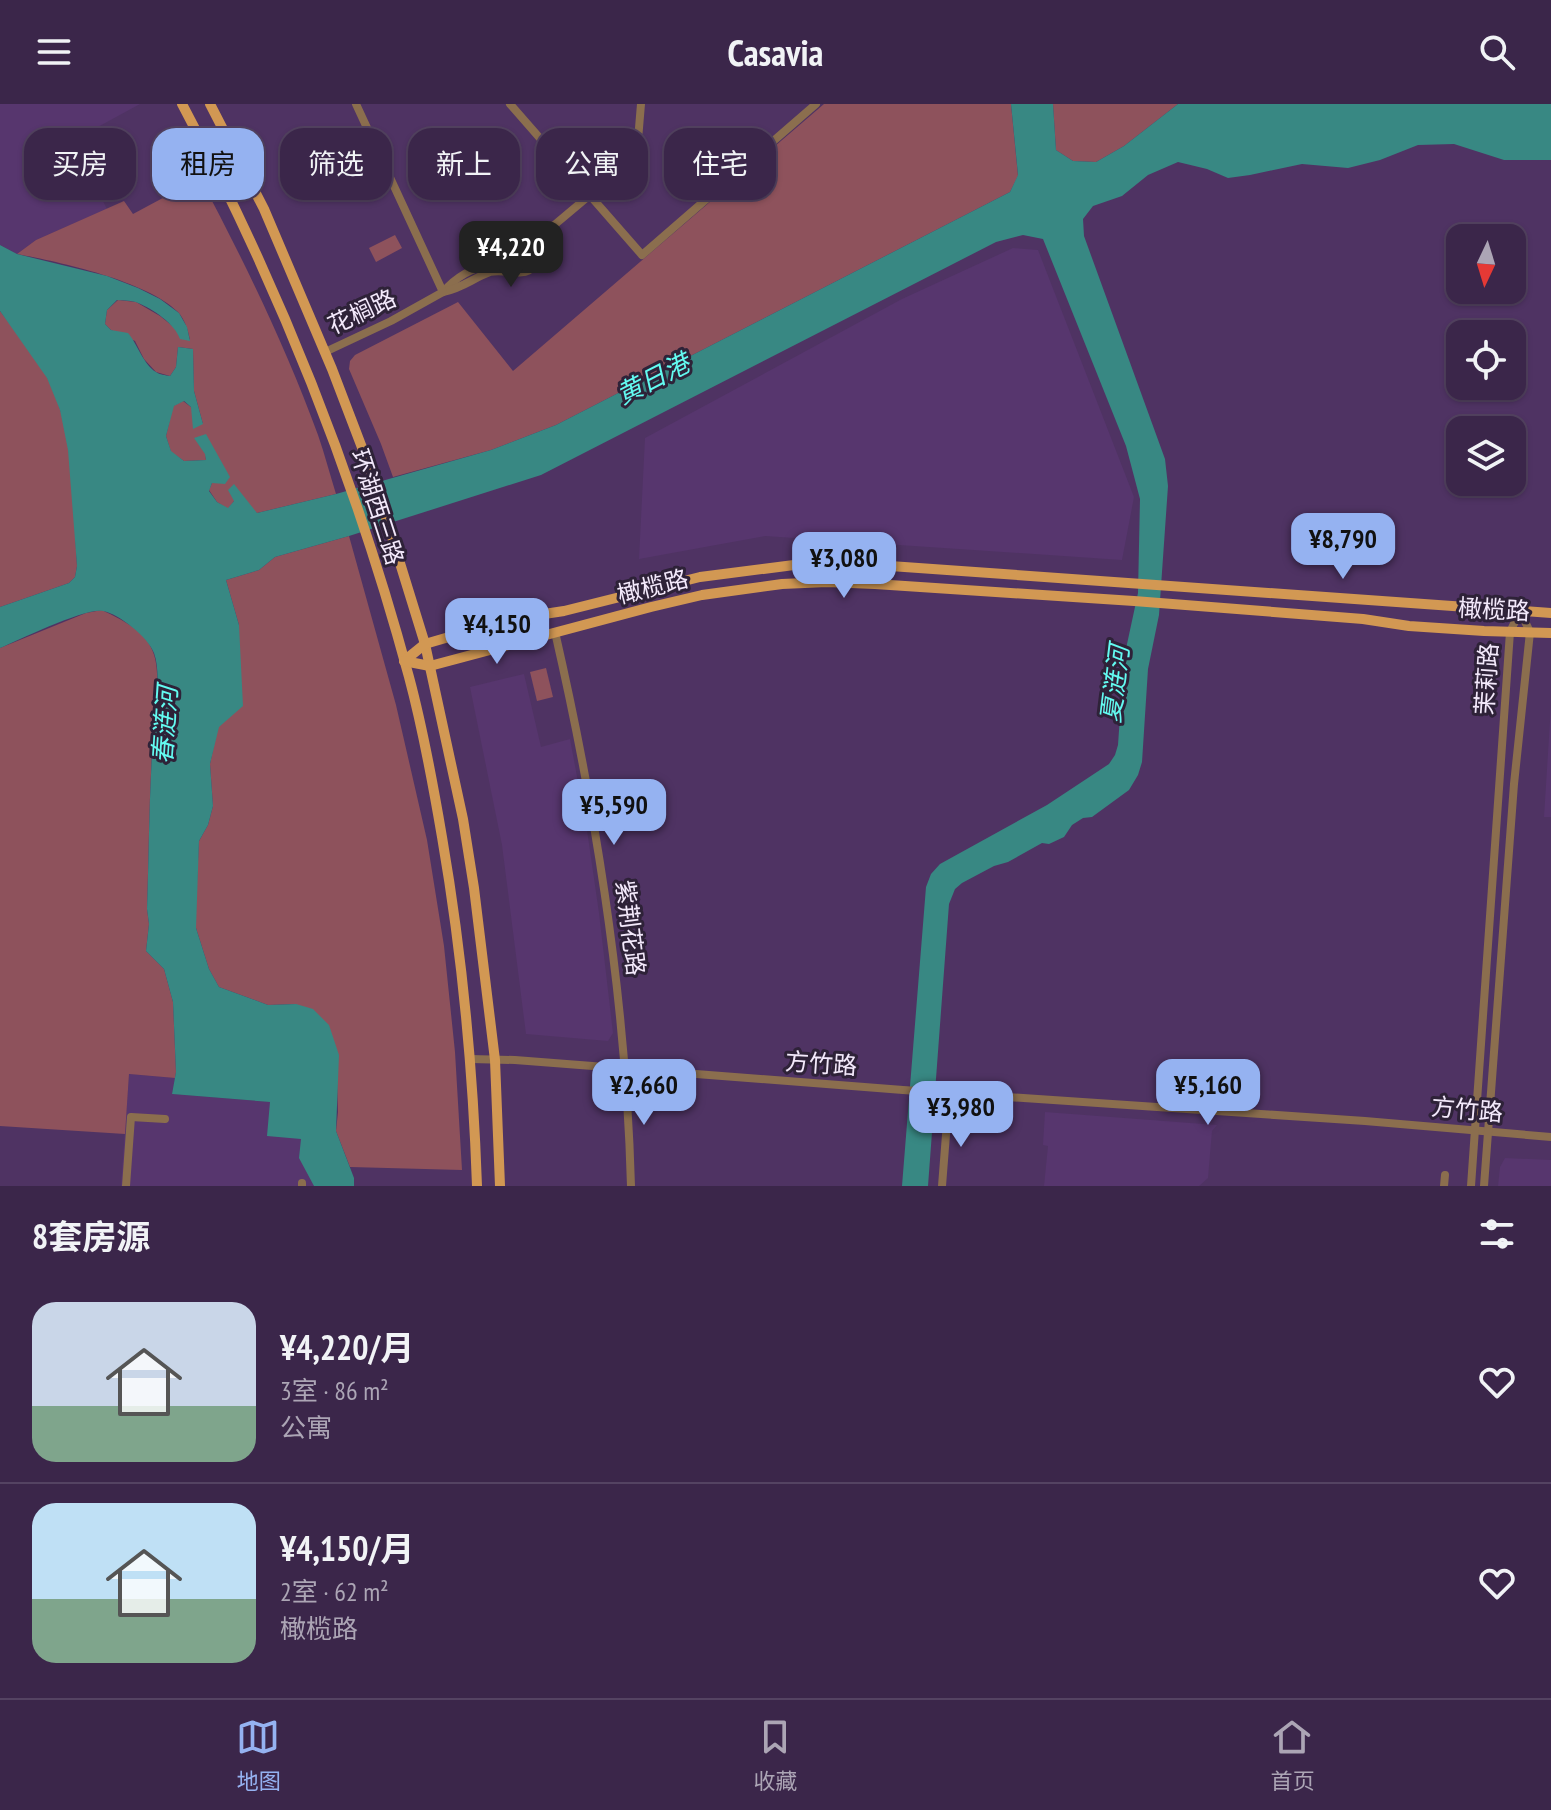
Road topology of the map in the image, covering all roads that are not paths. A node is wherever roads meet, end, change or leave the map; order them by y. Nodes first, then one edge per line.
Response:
1 (184, 104) edge
2 (210, 104) edge
3 (356, 104) edge
4 (510, 104) edge
5 (641, 104) edge
6 (816, 104) edge
7 (639, 128) edge
8 (536, 134) edge
9 (585, 200) edge
10 (594, 200) edge
11 (443, 292) junction
12 (325, 352) junction
13 (1520, 611) junction
14 (1551, 613) edge
15 (555, 632) junction
16 (1510, 632) junction
17 (1530, 632) junction
18 (1551, 633) edge
19 (425, 644) junction
20 (404, 661) junction
21 (430, 666) junction
22 (471, 1059) junction
23 (495, 1060) junction
24 (625, 1069) junction
25 (948, 1109) dead end
26 (165, 1119) dead end
27 (1475, 1131) junction
28 (1488, 1132) junction
29 (1551, 1137) edge
30 (1445, 1175) dead end
31 (126, 1186) edge
32 (477, 1186) edge
33 (500, 1186) edge
34 (631, 1186) edge
35 (942, 1186) edge
36 (1444, 1186) edge
37 (1471, 1186) edge
38 (1484, 1186) edge

1 - 20 main road, 环湖西三路
2 - 12 main road, 环湖西三路
3 - 11 street
4 - 8 street
5 - 7 street
6 - 10 street
9 - 11 street, 花榈路
11 - 12 street, 花榈路
12 - 19 main road, 环湖西三路
13 - 14 main road, 橄榄路
13 - 16 street, 茉莉路
13 - 17 street, 茉莉路
13 - 19 main road, 橄榄路
15 - 16 main road, 橄榄路
15 - 21 main road, 橄榄路
15 - 24 street, 紫荆花路
16 - 17 main road, 橄榄路
16 - 27 street, 茉莉路
17 - 18 main road, 橄榄路
17 - 28 street, 茉莉路
19 - 20 main road, 橄榄路
19 - 21 main road, 环湖西三路
20 - 21 main road, 橄榄路
20 - 22 main road, 环湖西三路
21 - 23 main road, 环湖西三路
22 - 23 street, 方竹路
22 - 32 main road, 环湖西三路
23 - 24 street, 方竹路
23 - 33 main road, 环湖西三路
24 - 27 street, 方竹路
24 - 34 street, 紫荆花路
25 - 35 street
26 - 31 street
27 - 28 street, 方竹路
27 - 37 street, 茉莉路
28 - 29 street, 方竹路
28 - 38 street, 茉莉路
30 - 36 street

